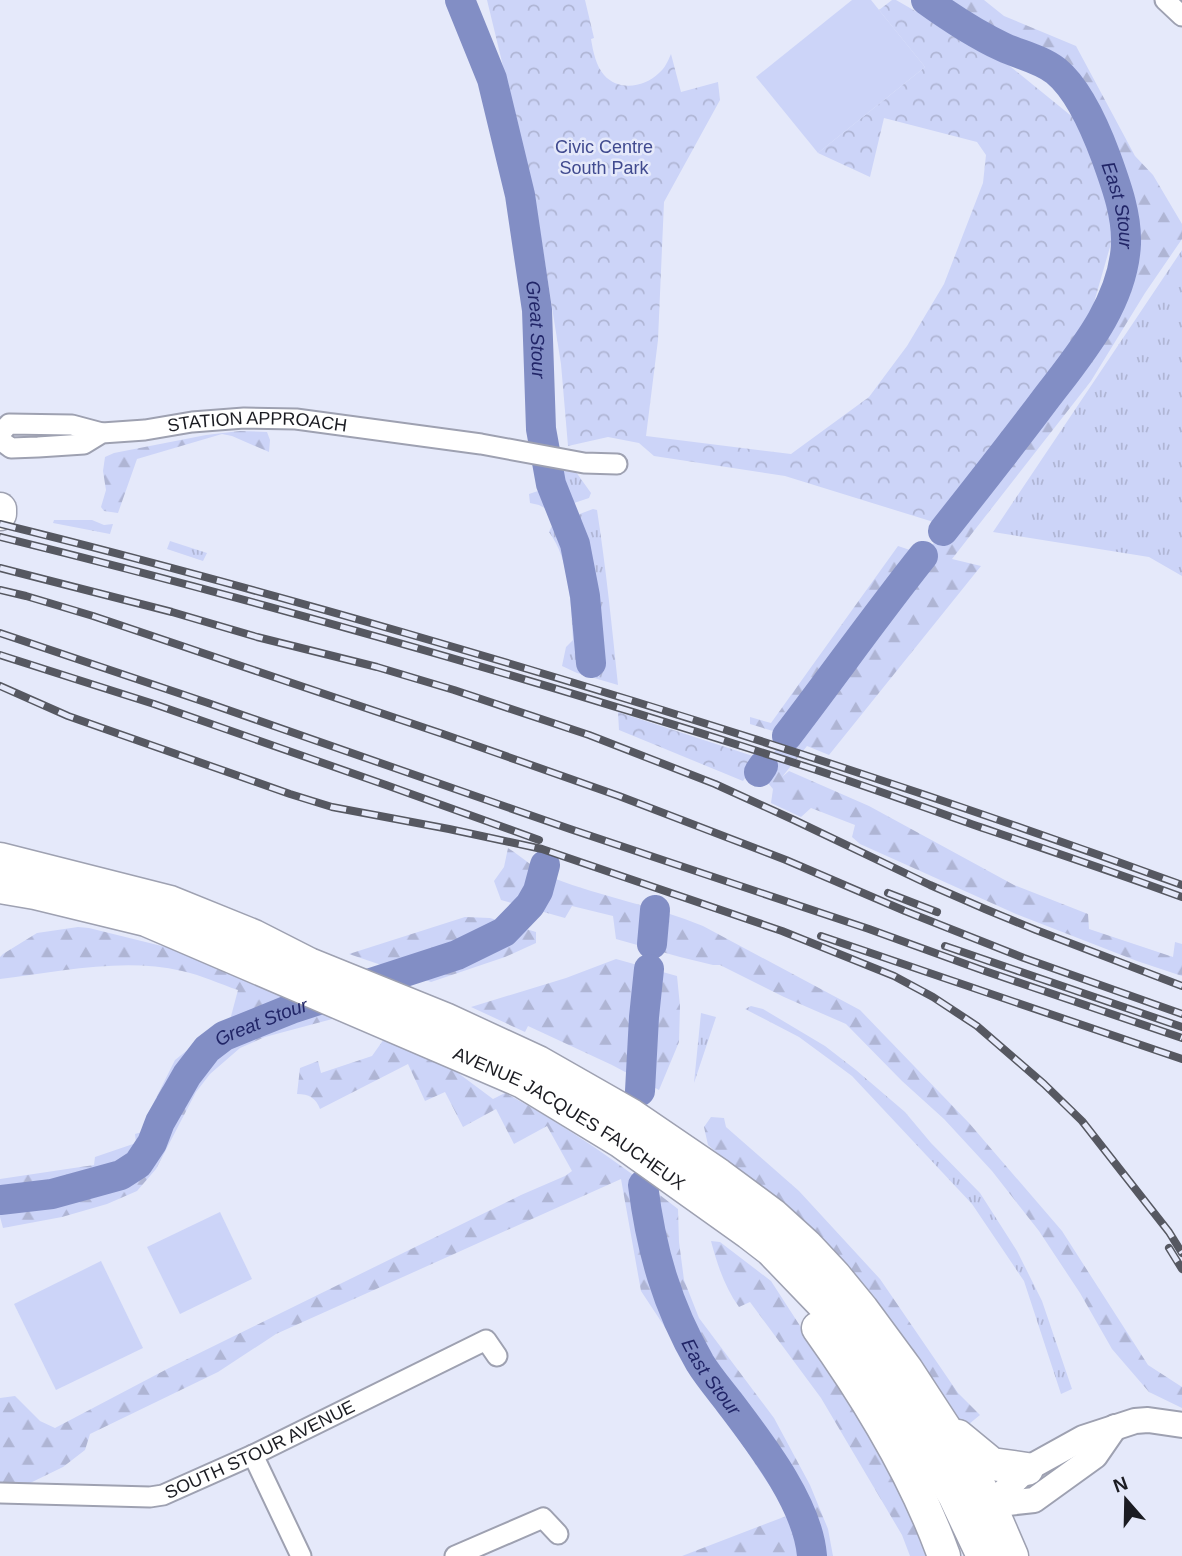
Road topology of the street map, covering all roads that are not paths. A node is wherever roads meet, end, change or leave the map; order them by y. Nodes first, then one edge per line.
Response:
1 (1165, 0) edge
2 (1182, 16) edge
3 (102, 433) junction
4 (0, 434) edge
5 (0, 440) edge
6 (618, 464) dead end
7 (0, 859) edge
8 (0, 887) edge
9 (296, 972) junction
10 (530, 1072) junction
11 (719, 1211) junction
12 (497, 1356) dead end
13 (943, 1425) junction
14 (1182, 1425) edge
15 (1115, 1427) junction
16 (253, 1455) junction
17 (1027, 1469) junction
18 (0, 1493) edge
19 (977, 1511) junction
20 (558, 1534) dead end
21 (300, 1556) edge
22 (455, 1556) edge
23 (944, 1556) edge
24 (983, 1556) edge
25 (1012, 1556) edge

1 - 2 street
3 - 4 street
3 - 5 street, STATION APPROACH
3 - 6 street, STATION APPROACH
7 - 9 main road, AVENUE JACQUES FAUCHEUX
8 - 9 main road, AVENUE JACQUES FAUCHEUX
9 - 10 main road, AVENUE JACQUES FAUCHEUX
9 - 10 main road, AVENUE JACQUES FAUCHEUX
10 - 11 main road, AVENUE JACQUES FAUCHEUX
10 - 13 main road, AVENUE JACQUES FAUCHEUX
11 - 19 main road, AVENUE JACQUES FAUCHEUX
11 - 23 main road
12 - 16 street, SOUTH STOUR AVENUE
13 - 17 main road, AVENUE JACQUES FAUCHEUX
13 - 19 main road, AVENUE JACQUES FAUCHEUX
14 - 15 street
15 - 17 street
15 - 19 street
16 - 18 street, SOUTH STOUR AVENUE
16 - 21 street
17 - 19 street
19 - 24 main road, AVENUE JACQUES FAUCHEUX
19 - 25 main road, AVENUE JACQUES FAUCHEUX
20 - 22 street

